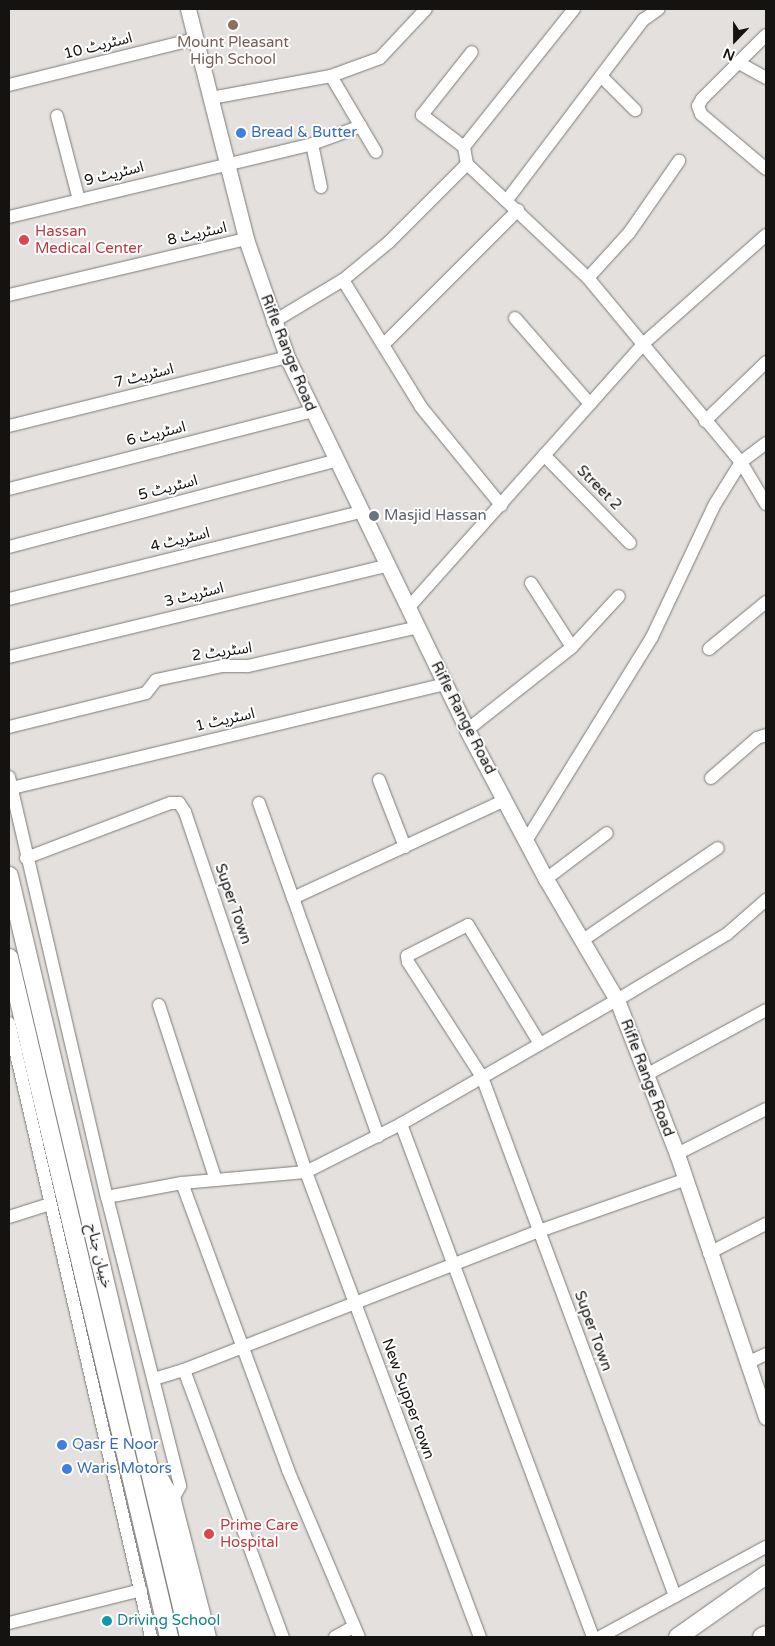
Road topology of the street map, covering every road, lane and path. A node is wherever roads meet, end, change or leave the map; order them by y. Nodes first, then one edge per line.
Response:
1 (188, 9) edge
2 (426, 9) edge
3 (574, 9) edge
4 (659, 9) edge
5 (766, 35) edge
6 (196, 39) junction
7 (472, 52) dead end
8 (739, 63) junction
9 (331, 76) junction
10 (602, 77) junction
11 (766, 78) edge
12 (9, 85) edge
13 (211, 98) junction
14 (635, 110) dead end
15 (57, 116) dead end
16 (361, 126) junction
17 (312, 144) junction
18 (464, 148) junction
19 (376, 152) dead end
20 (679, 161) dead end
21 (227, 163) junction
22 (467, 164) junction
23 (766, 169) edge
24 (320, 187) dead end
25 (78, 200) junction
26 (507, 200) junction
27 (518, 210) junction
28 (9, 217) edge
29 (766, 235) edge
30 (246, 239) junction
31 (588, 278) junction
32 (343, 280) junction
33 (9, 294) edge
34 (515, 318) dead end
35 (273, 322) junction
36 (644, 343) junction
37 (383, 346) junction
38 (287, 357) junction
39 (766, 362) edge
40 (590, 404) junction
41 (312, 411) junction
42 (705, 421) junction
43 (9, 426) edge
44 (766, 443) edge
45 (544, 455) junction
46 (336, 461) junction
47 (741, 462) junction
48 (9, 489) edge
49 (766, 504) edge
50 (501, 505) junction
51 (360, 512) junction
52 (630, 543) dead end
53 (9, 547) edge
54 (388, 565) junction
55 (531, 583) dead end
56 (619, 596) dead end
57 (9, 599) edge
58 (766, 602) edge
59 (409, 608) junction
60 (418, 627) junction
61 (572, 646) junction
62 (709, 649) dead end
63 (9, 657) edge
64 (445, 684) junction
65 (9, 727) edge
66 (468, 730) junction
67 (766, 735) edge
68 (711, 778) dead end
69 (378, 780) dead end
70 (10, 782) edge
71 (505, 800) junction
72 (259, 803) dead end
73 (607, 833) dead end
74 (526, 841) junction
75 (405, 847) junction
76 (718, 848) dead end
77 (26, 858) junction
78 (9, 876) edge
79 (546, 879) junction
80 (293, 898) junction
81 (764, 908) edge
82 (583, 940) junction
83 (9, 958) edge
84 (617, 1000) junction
85 (160, 1006) dead end
86 (766, 1010) edge
87 (9, 1023) edge
88 (540, 1044) junction
89 (646, 1075) junction
90 (482, 1077) junction
91 (766, 1109) edge
92 (401, 1124) junction
93 (378, 1136) junction
94 (676, 1154) junction
95 (306, 1172) junction
96 (216, 1180) junction
97 (684, 1180) junction
98 (182, 1183) junction
99 (107, 1197) junction
100 (50, 1204) junction
101 (9, 1217) edge
102 (766, 1224) edge
103 (539, 1231) junction
104 (709, 1253) junction
105 (453, 1264) junction
106 (356, 1304) junction
107 (243, 1348) junction
108 (766, 1354) edge
109 (747, 1363) junction
110 (184, 1370) junction
111 (154, 1379) junction
112 (766, 1417) edge
113 (149, 1462) junction
114 (172, 1501) junction
115 (766, 1547) edge
116 (766, 1575) edge
117 (766, 1589) edge
118 (141, 1590) junction
119 (675, 1596) junction
120 (714, 1614) junction
121 (9, 1623) edge
122 (356, 1632) edge
123 (766, 1635) edge
124 (151, 1637) edge
125 (169, 1637) edge
126 (189, 1637) edge
127 (207, 1637) edge
128 (283, 1637) edge
129 (335, 1637) edge
130 (480, 1637) edge
131 (593, 1637) edge
132 (600, 1637) edge
133 (678, 1637) edge
134 (762, 1637) edge

1 - 6 street, Rifle Range Road
2 - 9 street
3 - 18 street
4 - 10 street
5 - 8 street
6 - 12 street, اسٹریٹ 10
6 - 13 street, Rifle Range Road
7 - 18 street
8 - 11 street
8 - 23 street
9 - 13 street
9 - 16 street
10 - 14 street
10 - 26 street
13 - 21 street, Rifle Range Road
15 - 25 street
16 - 17 street, اسٹریٹ 9
16 - 19 street
17 - 21 street, اسٹریٹ 9
17 - 24 street
18 - 22 street
20 - 31 street
21 - 25 street, اسٹریٹ 9
21 - 30 street, Rifle Range Road
22 - 26 street
22 - 32 street
25 - 28 street, اسٹریٹ 9
26 - 27 street
27 - 31 street
27 - 37 street
29 - 36 street
30 - 33 street, اسٹریٹ 8
30 - 35 street, Rifle Range Road
31 - 36 street
32 - 35 street
32 - 37 street
34 - 40 street
35 - 38 street, Rifle Range Road
36 - 40 street
36 - 42 street
37 - 50 street
38 - 41 street, Rifle Range Road
38 - 43 street, اسٹریٹ 7
39 - 42 street
40 - 45 street
41 - 46 street, Rifle Range Road
41 - 48 street, اسٹریٹ 6
42 - 47 street
44 - 47 street
45 - 50 street
45 - 52 street, Street 2
46 - 51 street, Rifle Range Road
46 - 53 street, اسٹریٹ 5
47 - 49 street
47 - 74 street
50 - 59 street
51 - 54 street, Rifle Range Road
51 - 57 street, اسٹریٹ 4
54 - 59 street, Rifle Range Road
54 - 63 street, اسٹریٹ 3
55 - 61 street
56 - 61 street
58 - 62 street
59 - 60 street, Rifle Range Road
60 - 64 street, Rifle Range Road
60 - 65 street, اسٹریٹ 2
61 - 66 street
64 - 66 street, Rifle Range Road
64 - 70 street, اسٹریٹ 1
66 - 71 street, Rifle Range Road
67 - 68 street
69 - 75 street
70 - 77 street
71 - 74 street, Rifle Range Road
71 - 75 street
72 - 80 street
73 - 79 street
74 - 79 street, Rifle Range Road
75 - 80 street
76 - 82 street
77 - 95 street, Super Town
77 - 99 street
78 - 113 main road, خیبان جناح
79 - 82 street, Rifle Range Road
80 - 93 street
81 - 84 street
82 - 84 street, Rifle Range Road
83 - 125 main road, خیبان جناح
84 - 88 street
84 - 89 street, Rifle Range Road
85 - 96 street
86 - 89 street
87 - 100 street
88 - 90 street
88 - 90 street, Super Town
89 - 94 street, Rifle Range Road
90 - 92 street
90 - 103 street, Super Town
91 - 94 street
92 - 93 street
92 - 105 street
93 - 95 street
94 - 97 street, Rifle Range Road
95 - 96 street
95 - 106 street, New Supper town
96 - 98 street
97 - 103 street
97 - 104 street, Rifle Range Road
98 - 99 street
98 - 107 street
99 - 111 street
100 - 101 street
100 - 118 street
102 - 104 street
103 - 105 street
103 - 119 street, Super Town
104 - 109 street, Rifle Range Road
105 - 106 street
105 - 131 street
106 - 107 street
106 - 130 street, New Supper town
107 - 110 street
107 - 122 street
108 - 109 street
109 - 112 street, Rifle Range Road
110 - 111 street
110 - 128 street
111 - 114 street
113 - 114 main road
113 - 126 main road, خیبان جناح
114 - 127 main road
115 - 119 street
116 - 120 main road
117 - 120 main road
118 - 121 street
118 - 124 street
119 - 132 street
120 - 133 main road
122 - 129 street
123 - 134 main road

